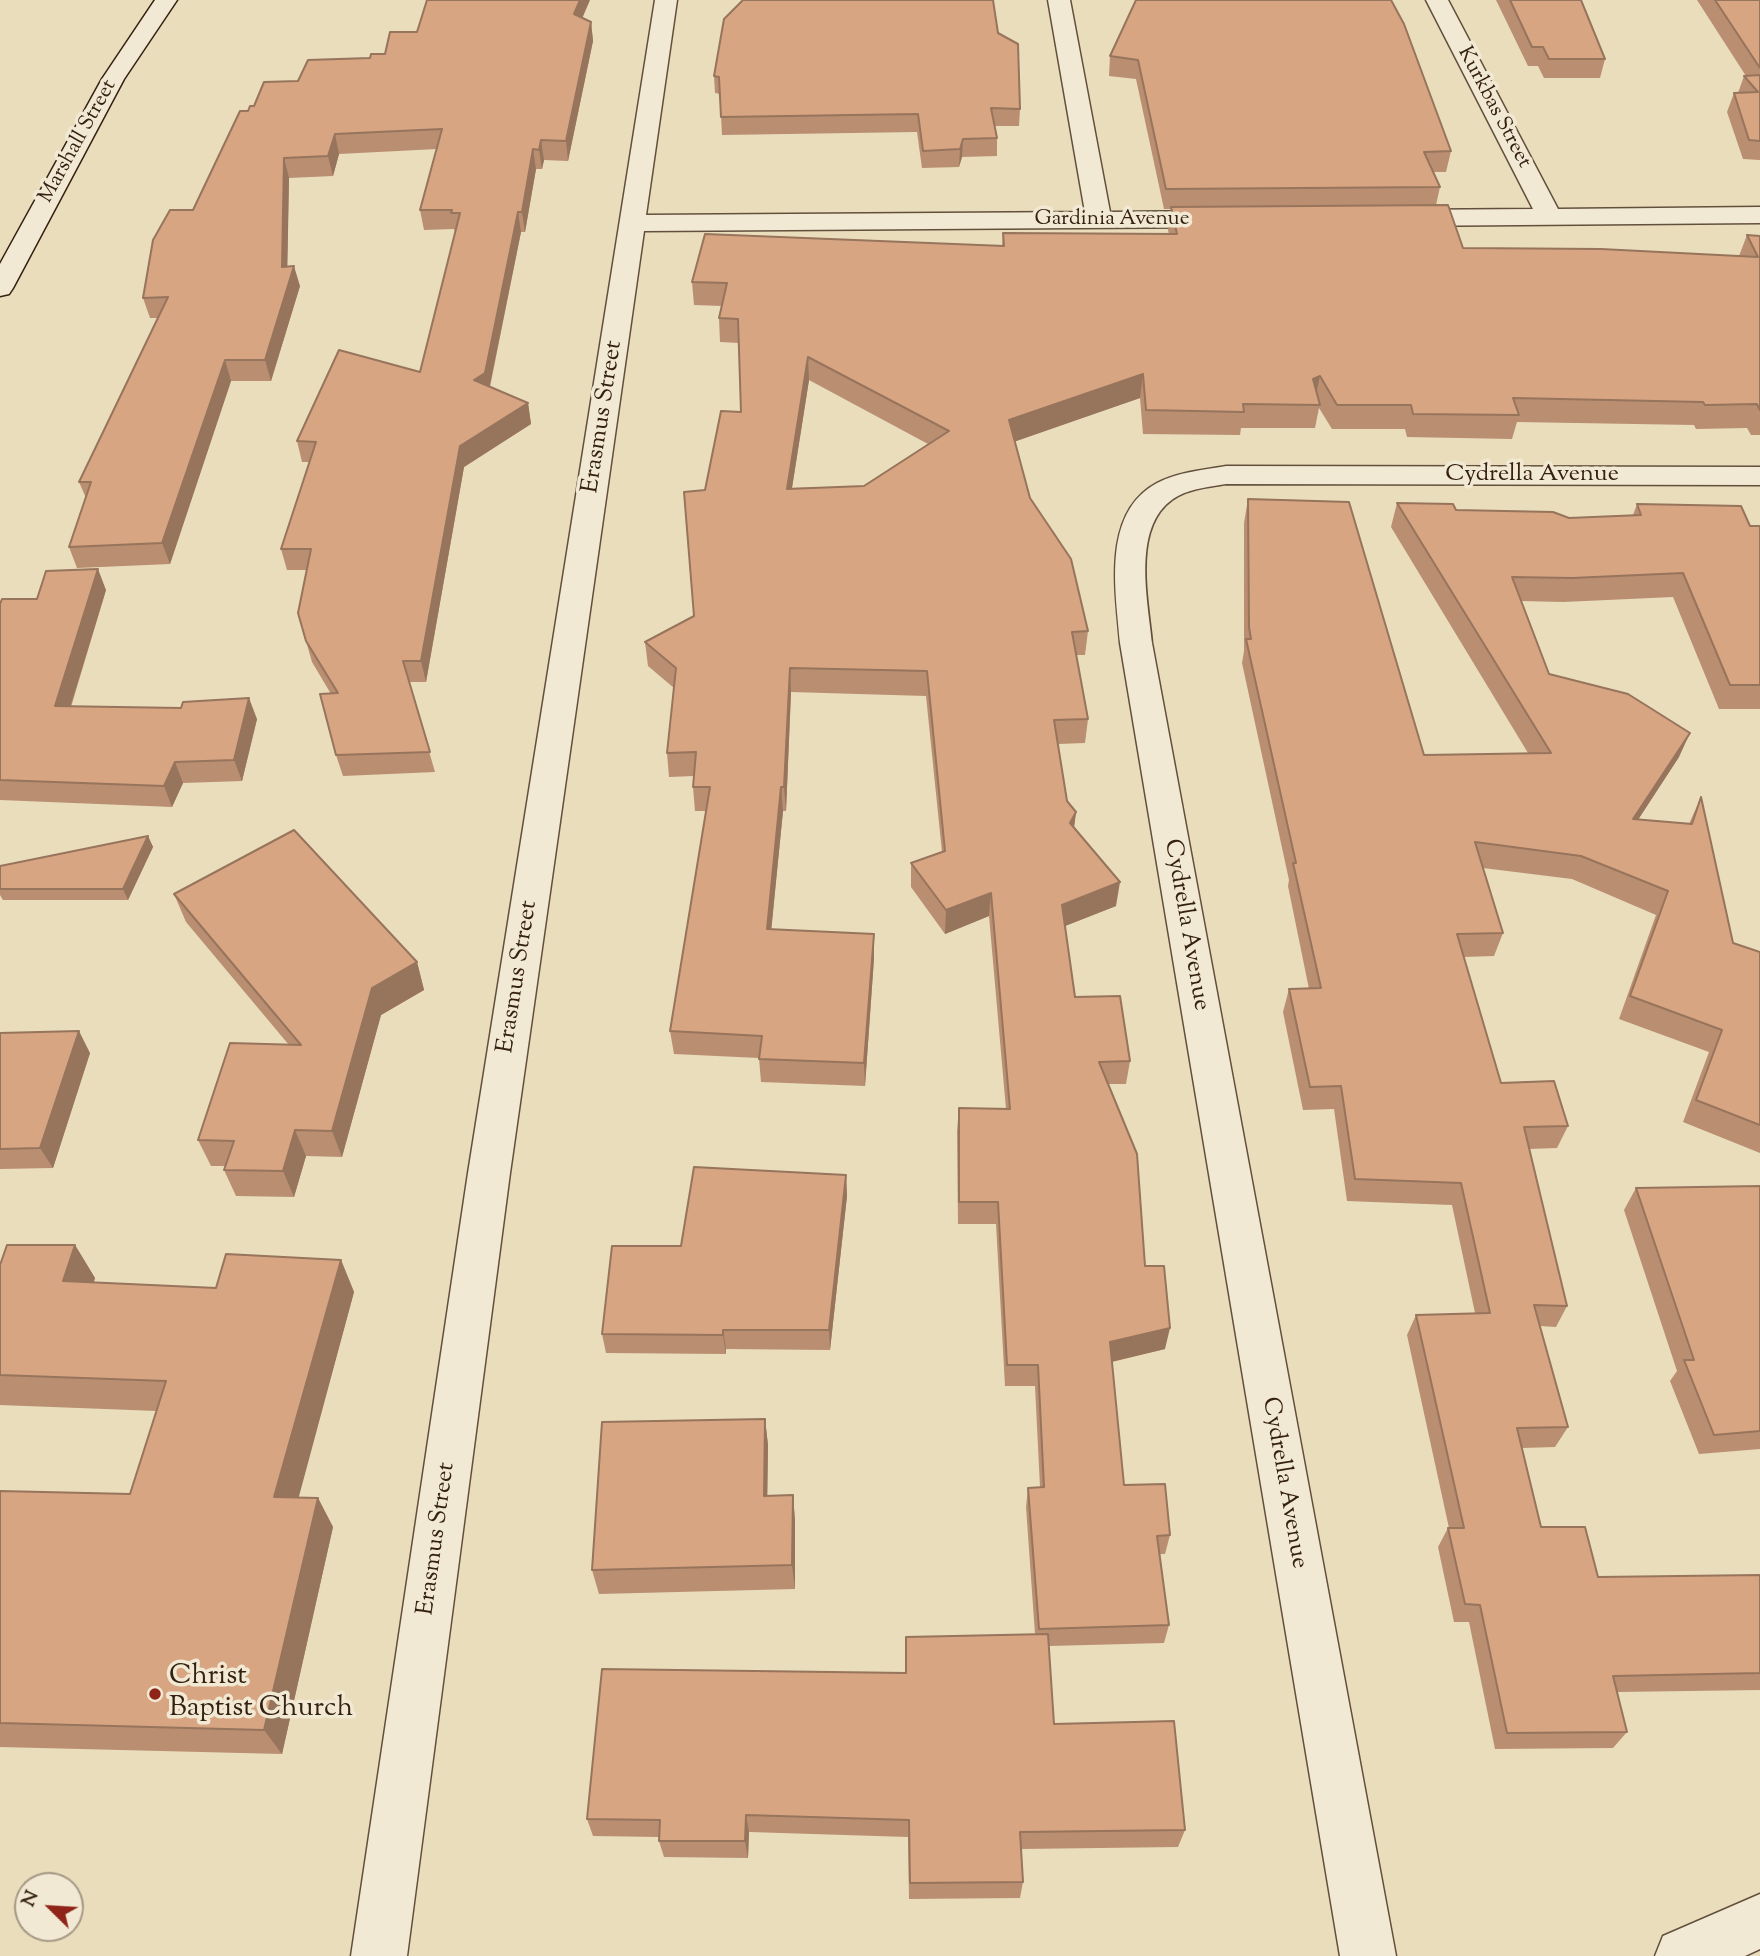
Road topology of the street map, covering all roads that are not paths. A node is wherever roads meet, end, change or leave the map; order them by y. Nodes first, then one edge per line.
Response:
1 (166, 0) edge
2 (666, 0) edge
3 (1059, 0) edge
4 (1437, 0) edge
5 (1760, 215) edge
6 (1550, 216) junction
7 (1372, 218) edge
8 (1249, 219) edge
9 (1099, 220) junction
10 (631, 223) junction
11 (0, 288) edge
12 (1760, 477) edge
13 (1760, 1921) edge
14 (379, 1956) edge
15 (1368, 1956) edge
16 (1683, 1956) edge

1 - 11 street, Marshall Street
2 - 10 street, Erasmus Street
3 - 9 street
4 - 6 street, Kurkbas Street
5 - 6 street
6 - 7 street
8 - 9 street, Gardinia Avenue
9 - 10 street, Gardinia Avenue
10 - 14 street, Erasmus Street
12 - 15 street, Cydrella Avenue
13 - 16 street

